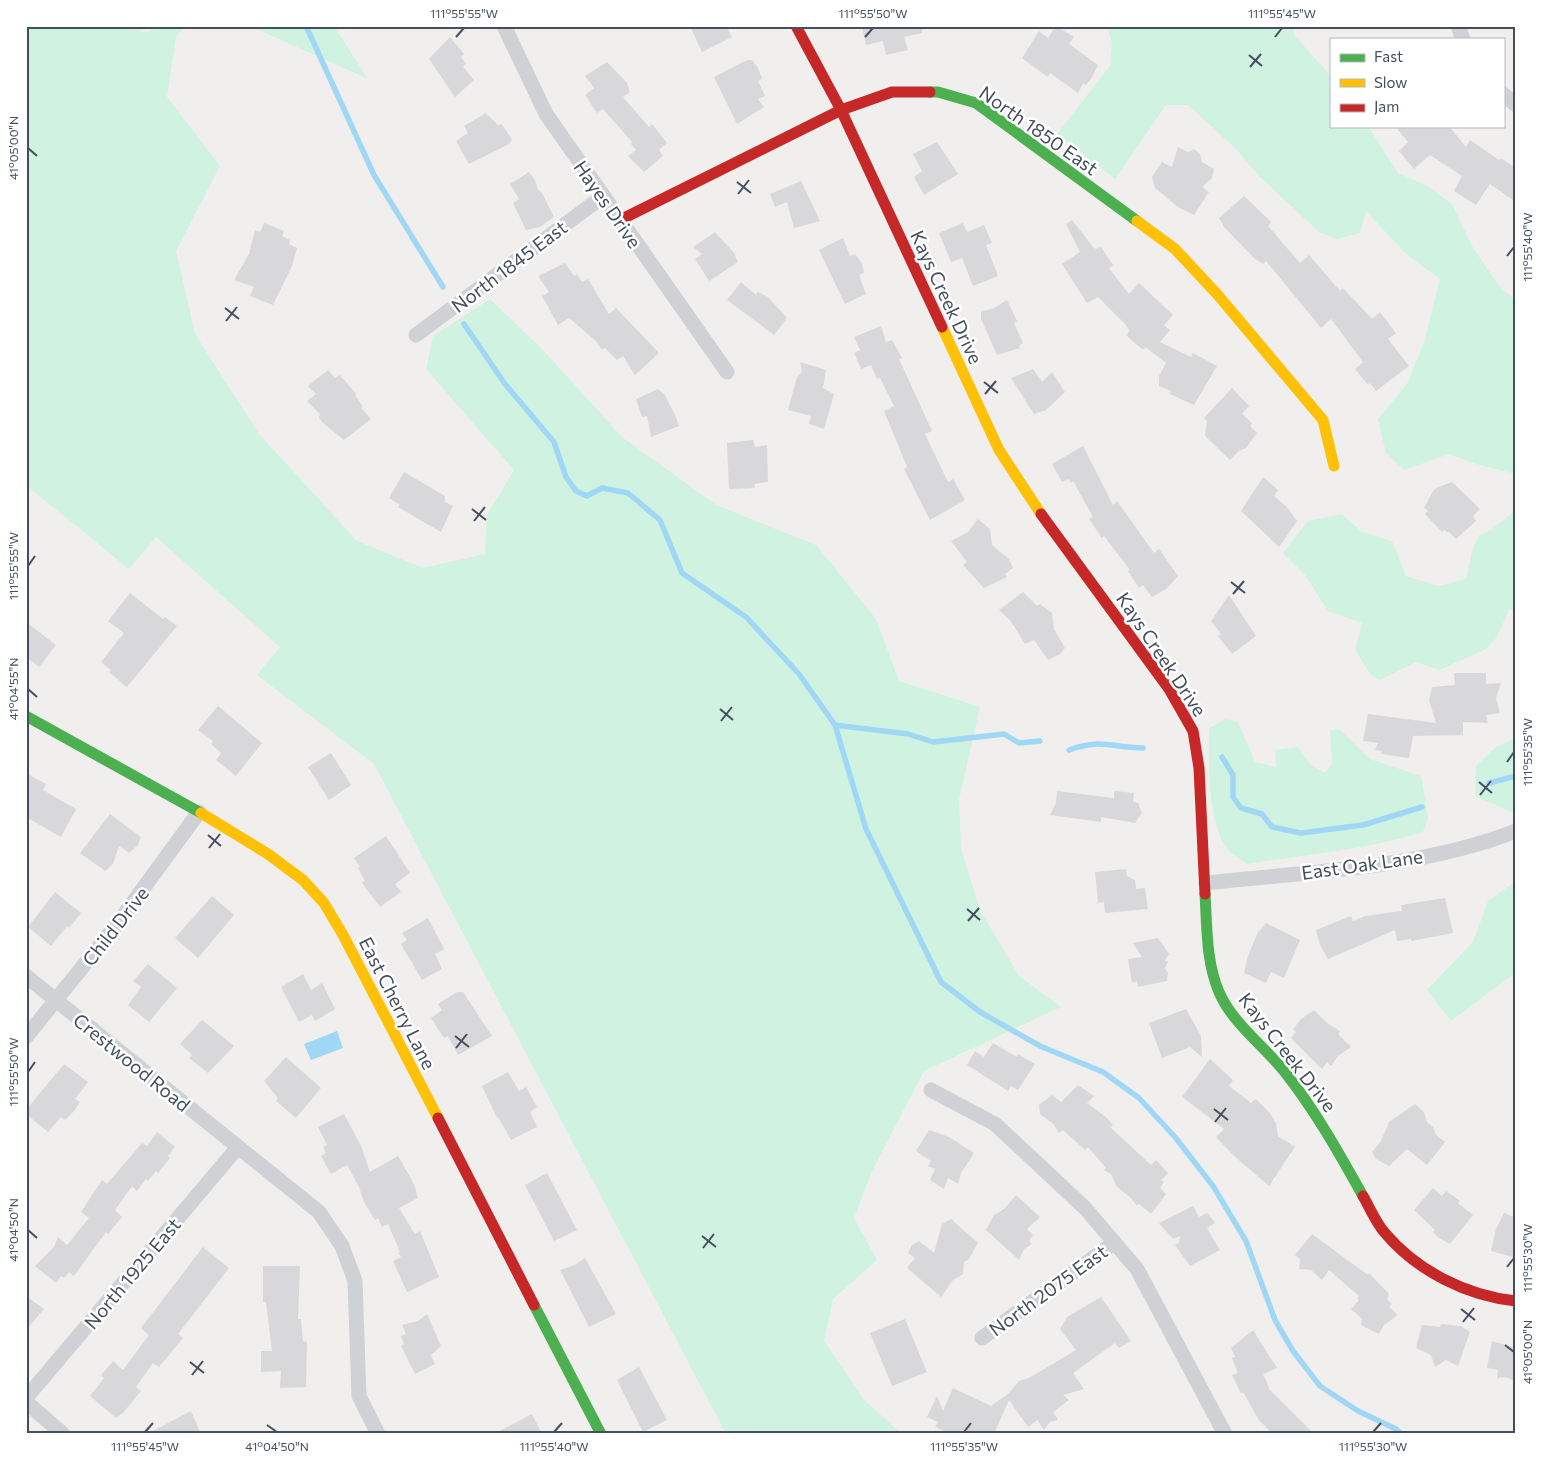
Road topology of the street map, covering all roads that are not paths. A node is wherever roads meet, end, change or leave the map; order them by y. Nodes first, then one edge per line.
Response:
1 (504, 26) edge
2 (796, 26) edge
3 (1458, 26) edge
4 (1463, 38) edge
5 (1504, 95) edge
6 (1516, 105) edge
7 (841, 110) junction
8 (602, 197) junction
9 (620, 220) junction
10 (416, 335) dead end
11 (727, 372) dead end
12 (1334, 466) dead end
13 (26, 716) edge
14 (199, 812) junction
15 (1516, 831) edge
16 (1206, 883) junction
17 (26, 976) edge
18 (56, 1000) junction
19 (26, 1037) edge
20 (931, 1090) dead end
21 (238, 1148) junction
22 (1114, 1243) junction
23 (1516, 1301) edge
24 (982, 1338) dead end
25 (26, 1400) edge
26 (64, 1434) edge
27 (378, 1434) edge
28 (601, 1434) edge
29 (1225, 1434) edge

1 - 8 street, Hayes Drive
2 - 7 street, Kays Creek Drive
3 - 4 street
5 - 6 street
7 - 9 street, North 1850 East
7 - 12 street, North 1850 East
7 - 16 street, Kays Creek Drive
8 - 9 street, Hayes Drive
8 - 10 street, North 1845 East
9 - 11 street, Hayes Drive
13 - 14 street, East Cherry Lane
14 - 18 street, Child Drive
14 - 28 street, East Cherry Lane
15 - 16 street, East Oak Lane
16 - 23 street, Kays Creek Drive
17 - 18 street, Crestwood Road
18 - 19 street, Child Drive
18 - 21 street, Crestwood Road
20 - 22 street
21 - 25 street, North 1925 East
21 - 27 street, Crestwood Road
22 - 24 street, North 2075 East
22 - 29 street
25 - 26 street

